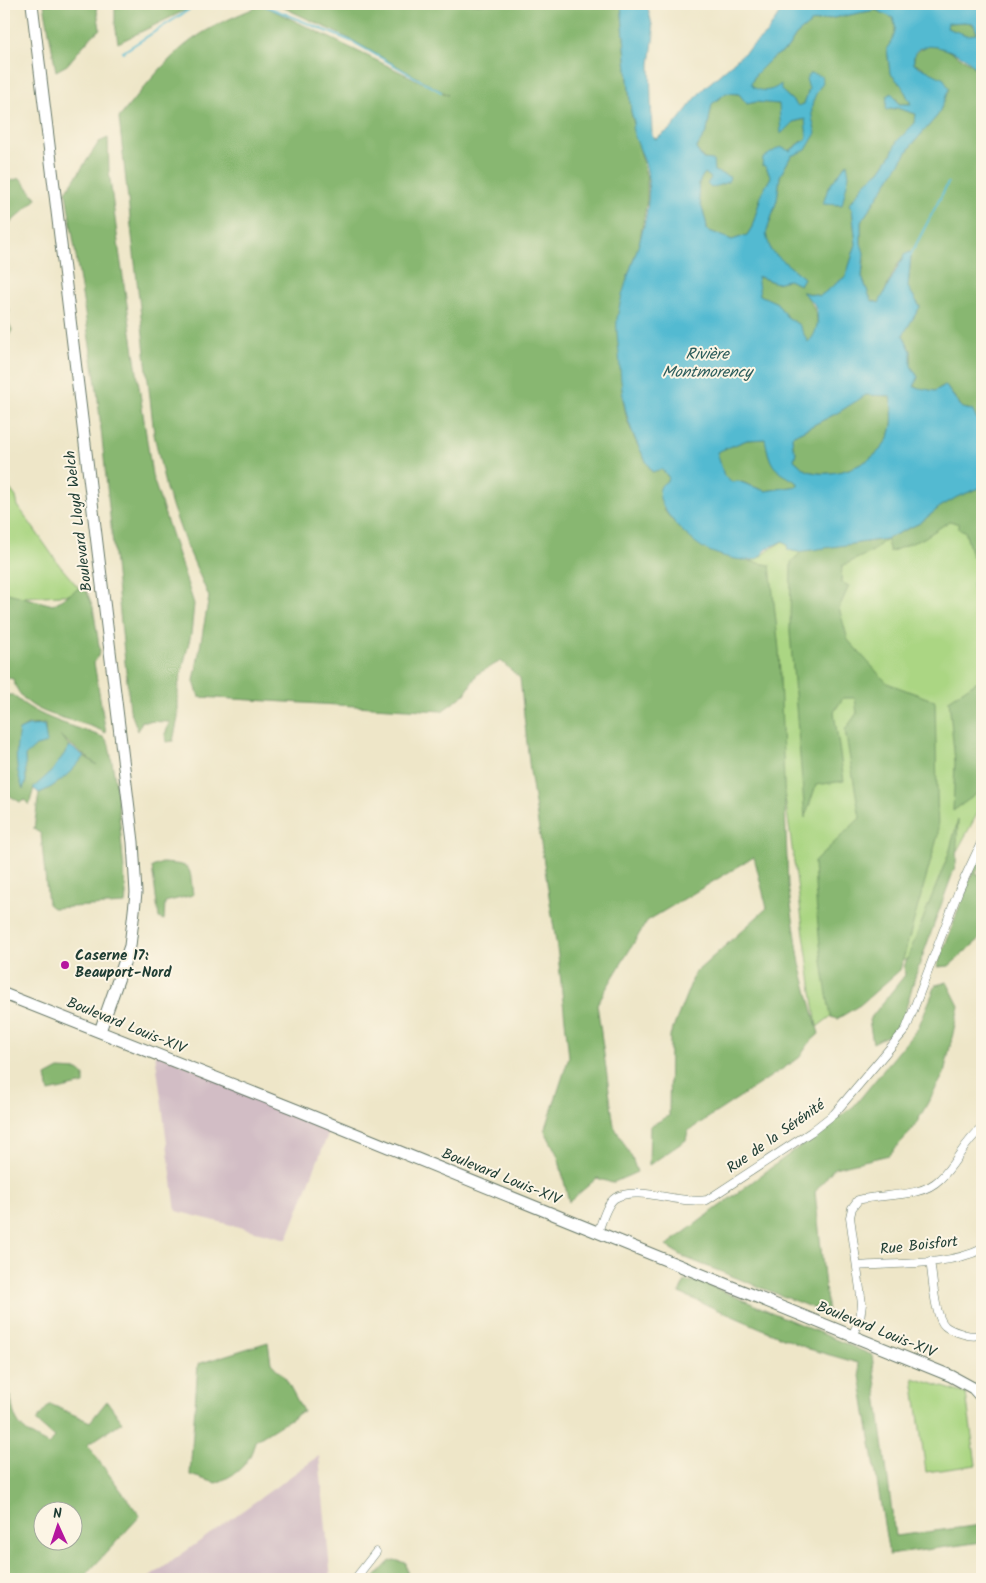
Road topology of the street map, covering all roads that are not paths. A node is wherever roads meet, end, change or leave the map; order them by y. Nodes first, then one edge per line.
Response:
1 (32, 4) edge
2 (982, 841) edge
3 (4, 994) edge
4 (100, 1031) junction
5 (982, 1128) edge
6 (598, 1232) junction
7 (982, 1249) edge
8 (930, 1261) junction
9 (857, 1266) junction
10 (982, 1334) edge
11 (852, 1336) junction
12 (982, 1398) edge
13 (376, 1552) dead end
14 (355, 1579) edge

1 - 4 main road, Boulevard Lloyd Welch
2 - 6 street, Rue de la Sérénité
3 - 4 main road, Boulevard Louis-XIV
4 - 6 main road, Boulevard Louis-XIV
5 - 9 street
6 - 11 main road, Boulevard Louis-XIV
7 - 8 street, Rue Boisfort
8 - 9 street, Rue Boisfort
8 - 10 street
9 - 11 street
11 - 12 main road, Boulevard Louis-XIV
13 - 14 street

